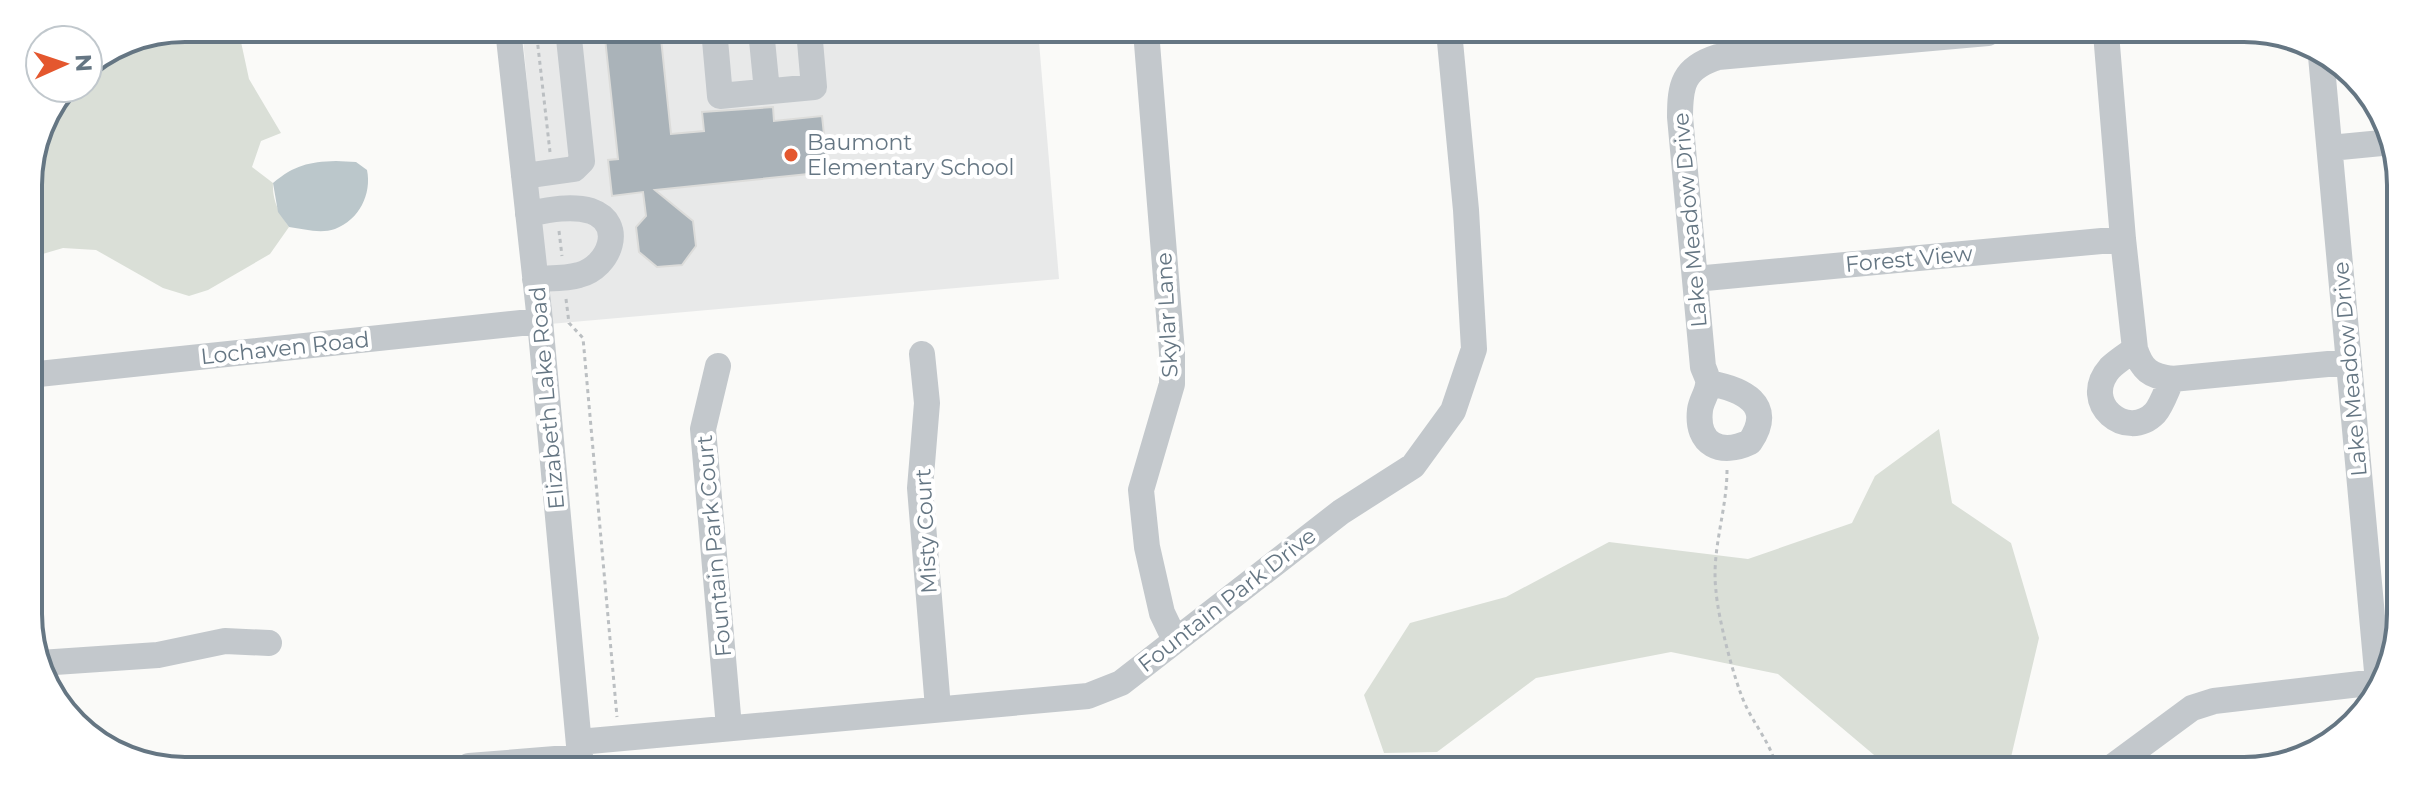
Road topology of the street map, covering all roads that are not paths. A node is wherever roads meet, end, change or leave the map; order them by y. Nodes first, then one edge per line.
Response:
1 (511, 42) edge
2 (569, 42) edge
3 (715, 42) edge
4 (762, 42) edge
5 (810, 42) edge
6 (1147, 42) edge
7 (1450, 42) edge
8 (1887, 42) edge
9 (2107, 42) edge
10 (2322, 65) edge
11 (767, 91) junction
12 (2380, 143) edge
13 (2330, 148) junction
14 (541, 174) junction
15 (545, 211) junction
16 (2123, 239) junction
17 (535, 279) junction
18 (1695, 279) junction
19 (540, 321) junction
20 (2135, 349) junction
21 (922, 354) dead end
22 (2349, 362) junction
23 (718, 366) dead end
24 (42, 374) edge
25 (2172, 379) junction
26 (1709, 383) junction
27 (1175, 640) junction
28 (269, 643) dead end
29 (51, 662) edge
30 (2377, 667) edge
31 (2369, 683) edge
32 (938, 708) junction
33 (729, 727) junction
34 (580, 755) edge
35 (560, 757) edge
36 (2125, 757) edge

1 - 14 street, Elizabeth Lake Road
2 - 14 street
3 - 11 street
4 - 11 street
5 - 11 street
6 - 27 street, Skylar Lane
7 - 27 street, Fountain Park Drive
8 - 18 street, Lake Meadow Drive
9 - 16 street
10 - 13 street, Lake Meadow Drive
12 - 13 street
13 - 22 street, Lake Meadow Drive
14 - 15 street, Elizabeth Lake Road
15 - 17 street, Elizabeth Lake Road
15 - 17 street
16 - 18 street, Forest View
16 - 20 street
17 - 19 street, Elizabeth Lake Road
18 - 26 street, Lake Meadow Drive
19 - 24 street, Lochaven Road
19 - 34 street, Elizabeth Lake Road
20 - 25 street
20 - 25 street
21 - 32 street, Misty Court
22 - 25 street
22 - 30 street, Lake Meadow Drive
23 - 33 street, Fountain Park Court
26 - 26 street, Lake Meadow Drive
27 - 32 street, Fountain Park Drive
28 - 29 street
31 - 36 street
32 - 33 street, Fountain Park Drive
33 - 34 street, Fountain Park Drive
34 - 35 street, Fountain Park Drive

